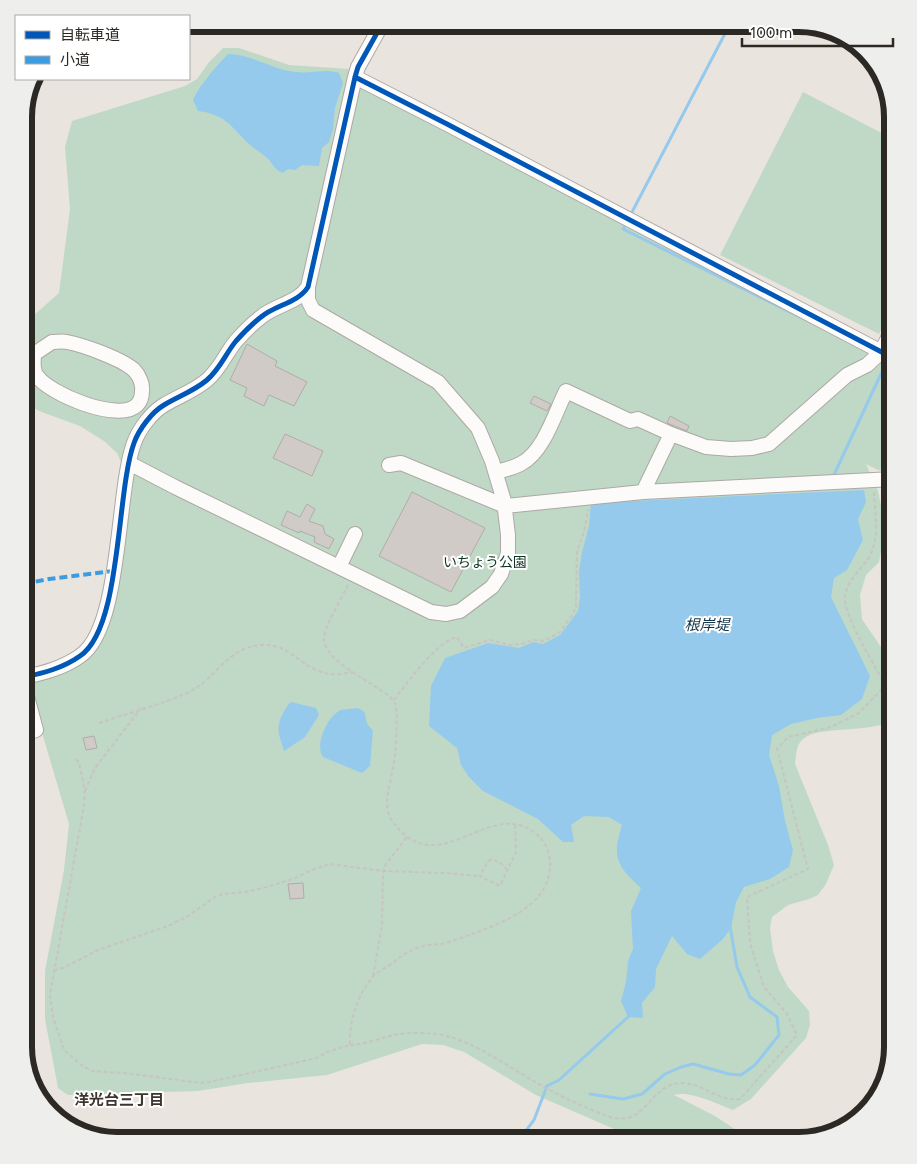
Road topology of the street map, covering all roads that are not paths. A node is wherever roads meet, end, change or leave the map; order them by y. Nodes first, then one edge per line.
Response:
1 (377, 32) edge
2 (355, 77) junction
3 (308, 287) junction
4 (884, 353) edge
5 (884, 356) edge
6 (143, 384) joint
7 (671, 434) junction
8 (130, 462) junction
9 (389, 465) dead end
10 (496, 472) junction
11 (884, 479) edge
12 (643, 492) junction
13 (505, 506) junction
14 (355, 534) dead end
15 (339, 567) junction
16 (32, 675) edge
17 (32, 716) edge
18 (32, 731) edge

1 - 2 street
2 - 3 street
2 - 4 street
3 - 8 street
3 - 10 street
5 - 7 street
6 - 6 street
7 - 10 street
7 - 12 street
8 - 15 street
8 - 16 street
9 - 13 street
10 - 13 street
11 - 12 street
12 - 13 street
13 - 15 street
14 - 15 street
17 - 18 street

